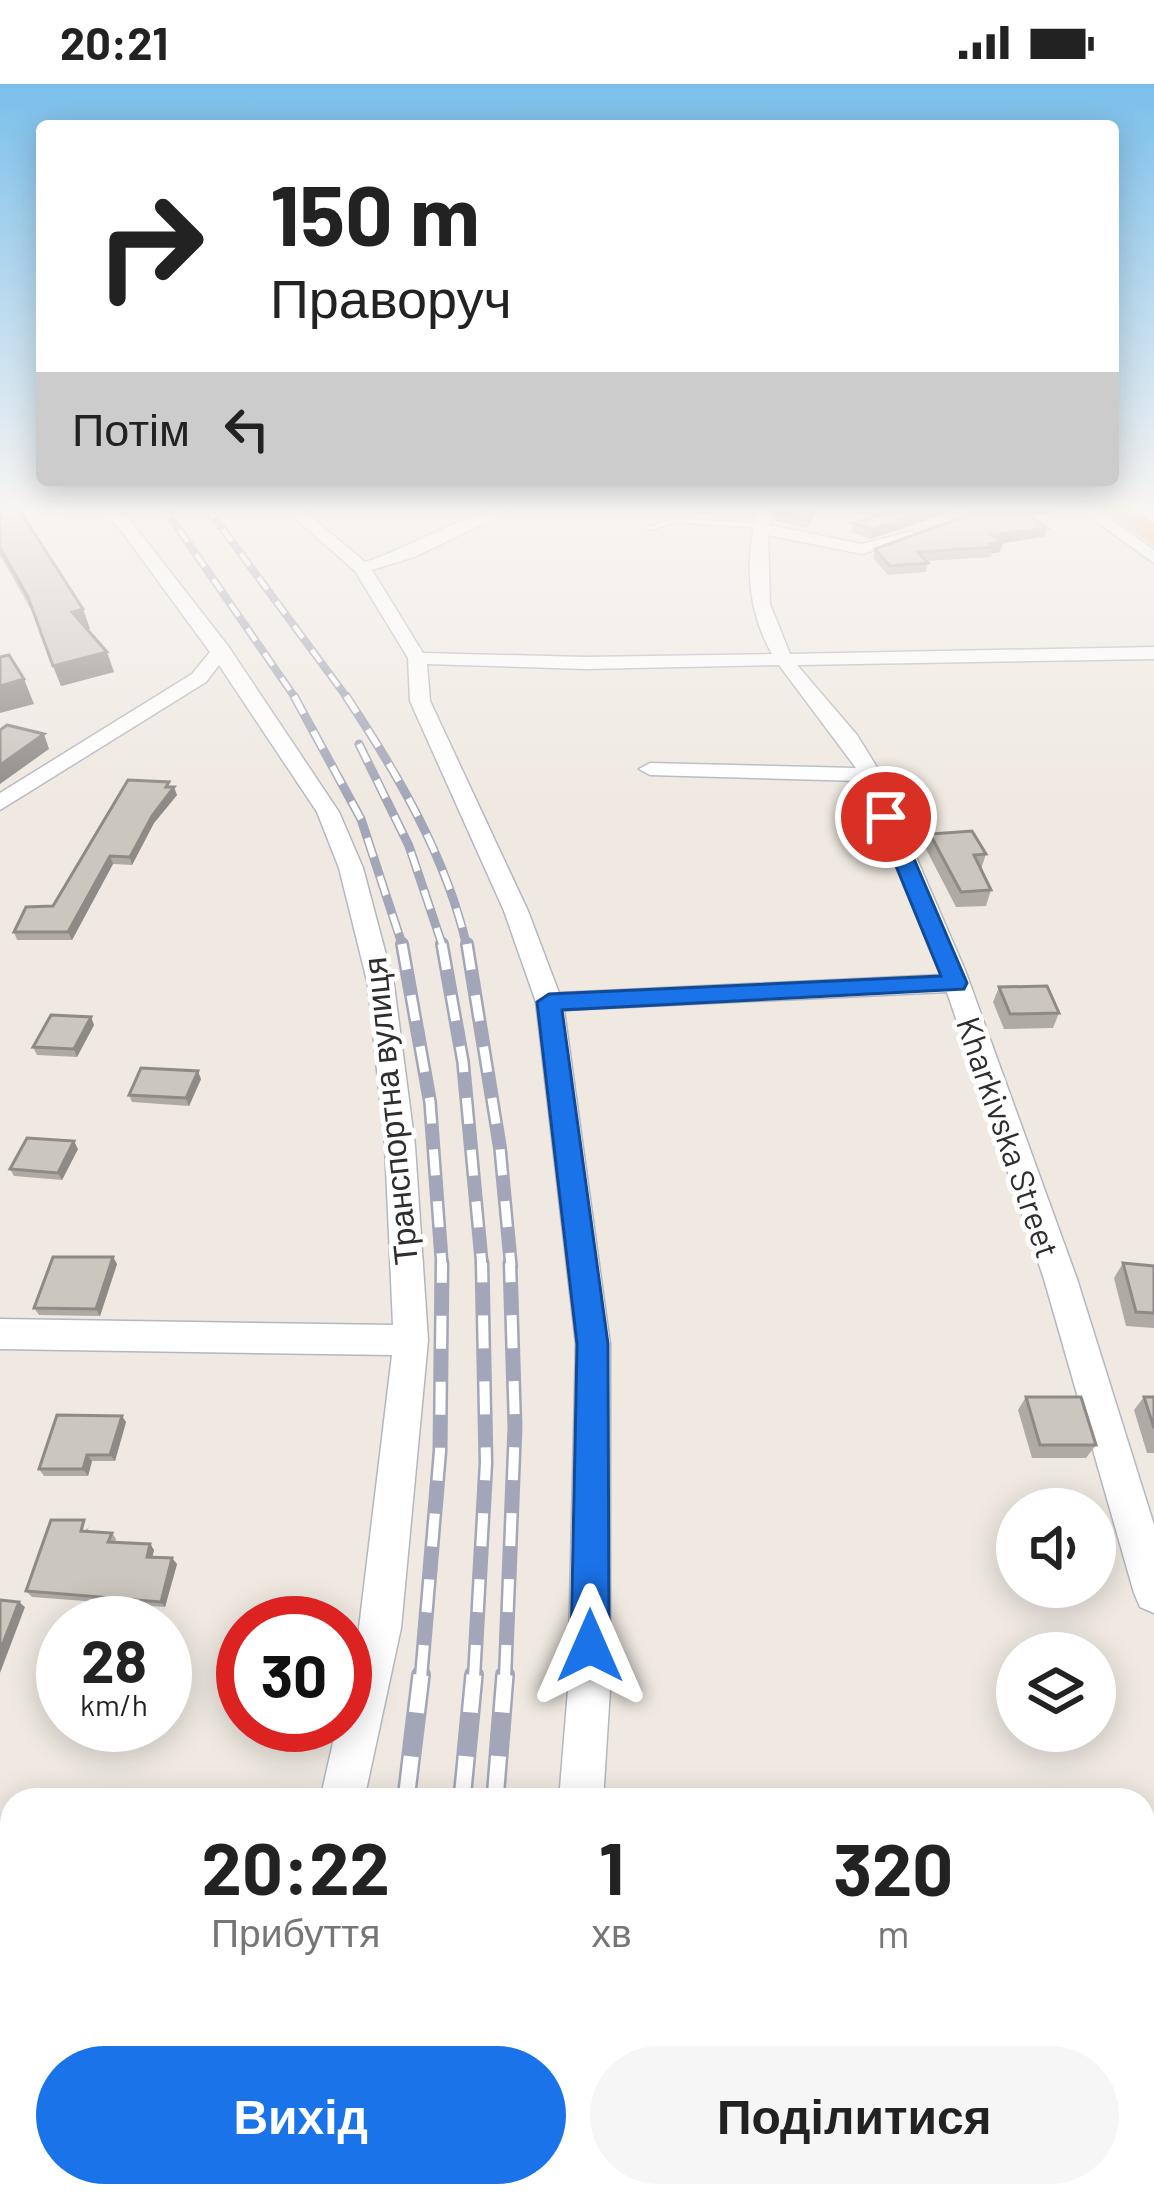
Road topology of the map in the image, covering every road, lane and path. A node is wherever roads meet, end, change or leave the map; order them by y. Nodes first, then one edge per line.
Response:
1 (186, 604) edge
2 (384, 604) edge
3 (758, 604) edge
4 (221, 650) junction
5 (1154, 653) edge
6 (417, 658) junction
7 (783, 659) junction
8 (650, 770) dead end
9 (869, 775) junction
10 (0, 803) edge
11 (956, 983) junction
12 (549, 1002) junction
13 (0, 1334) edge
14 (411, 1340) junction
15 (1141, 1498) edge
16 (1154, 1593) edge
17 (345, 1788) edge
18 (582, 1788) edge

1 - 4 street, Транспортна вулиця
2 - 6 street
3 - 7 street, Kharkivska Street
4 - 10 street
4 - 14 street, Транспортна вулиця
5 - 7 street
6 - 7 street
6 - 12 street
7 - 9 street, Kharkivska Street
8 - 9 street
9 - 11 street, Kharkivska Street
11 - 12 street
11 - 15 street, Kharkivska Street
12 - 18 street
13 - 14 street
14 - 17 street, Транспортна вулиця
15 - 16 street, Kharkivska Street

